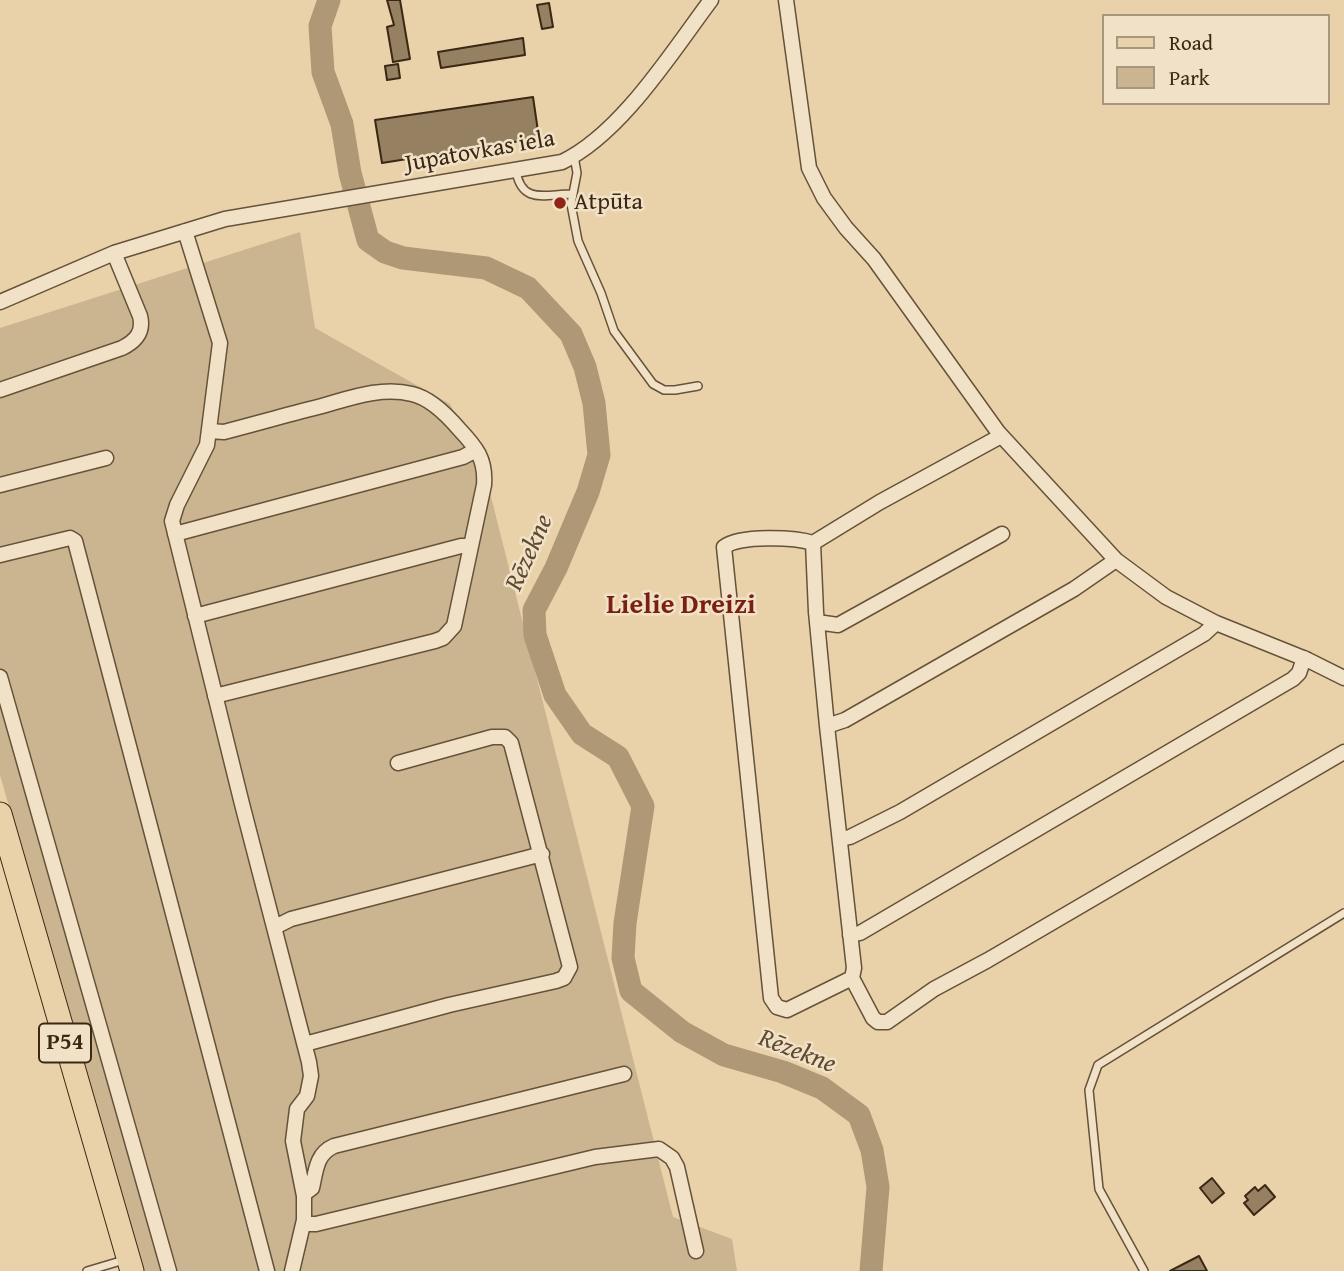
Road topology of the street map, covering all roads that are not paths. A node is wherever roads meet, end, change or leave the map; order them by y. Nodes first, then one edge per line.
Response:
1 (712, 0) edge
2 (786, 0) edge
3 (575, 156) junction
4 (516, 171) junction
5 (571, 194) junction
6 (185, 231) junction
7 (114, 253) junction
8 (0, 302) edge
9 (698, 386) dead end
10 (0, 390) edge
11 (209, 431) junction
12 (1001, 436) junction
13 (476, 450) junction
14 (106, 458) dead end
15 (0, 485) edge
16 (175, 534) junction
17 (1002, 534) dead end
18 (813, 543) junction
19 (471, 546) junction
20 (0, 555) edge
21 (1116, 560) junction
22 (195, 616) junction
23 (817, 622) junction
24 (1216, 623) junction
25 (1304, 658) junction
26 (0, 677) edge
27 (1344, 678) edge
28 (215, 696) junction
29 (827, 726) junction
30 (1344, 752) edge
31 (398, 762) dead end
32 (0, 814) edge
33 (840, 839) junction
34 (542, 854) junction
35 (1344, 913) edge
36 (275, 927) junction
37 (850, 935) junction
38 (852, 978) junction
39 (304, 1044) junction
40 (624, 1074) dead end
41 (304, 1194) junction
42 (303, 1224) junction
43 (696, 1251) dead end
44 (130, 1265) edge
45 (87, 1271) edge
46 (169, 1271) edge
47 (267, 1271) edge
48 (292, 1271) edge
49 (1144, 1271) edge

1 - 3 street, Jupatovkas iela
2 - 12 street
3 - 4 street, Jupatovkas iela
3 - 5 lane
4 - 5 lane
4 - 6 street, Jupatovkas iela
5 - 9 lane
6 - 7 street, Jupatovkas iela
6 - 11 street
7 - 8 street, Jupatovkas iela
7 - 10 street
11 - 13 street
11 - 16 street
12 - 18 street
12 - 21 street
13 - 16 street
13 - 19 street
14 - 15 street
16 - 22 street
17 - 23 street
18 - 23 street
18 - 38 street
19 - 22 street
19 - 28 street
20 - 47 street
21 - 24 street
21 - 29 street
22 - 28 street
23 - 29 street
24 - 25 street
24 - 33 street
25 - 27 street
25 - 37 street
26 - 46 street
28 - 36 street
29 - 33 street
30 - 38 street
31 - 34 street
32 - 44 main road, P54
33 - 37 street
34 - 36 street
34 - 39 street
35 - 49 lane
36 - 39 street
37 - 38 street
39 - 41 street
40 - 41 street
41 - 42 street
42 - 43 street
42 - 48 street
44 - 45 lane

